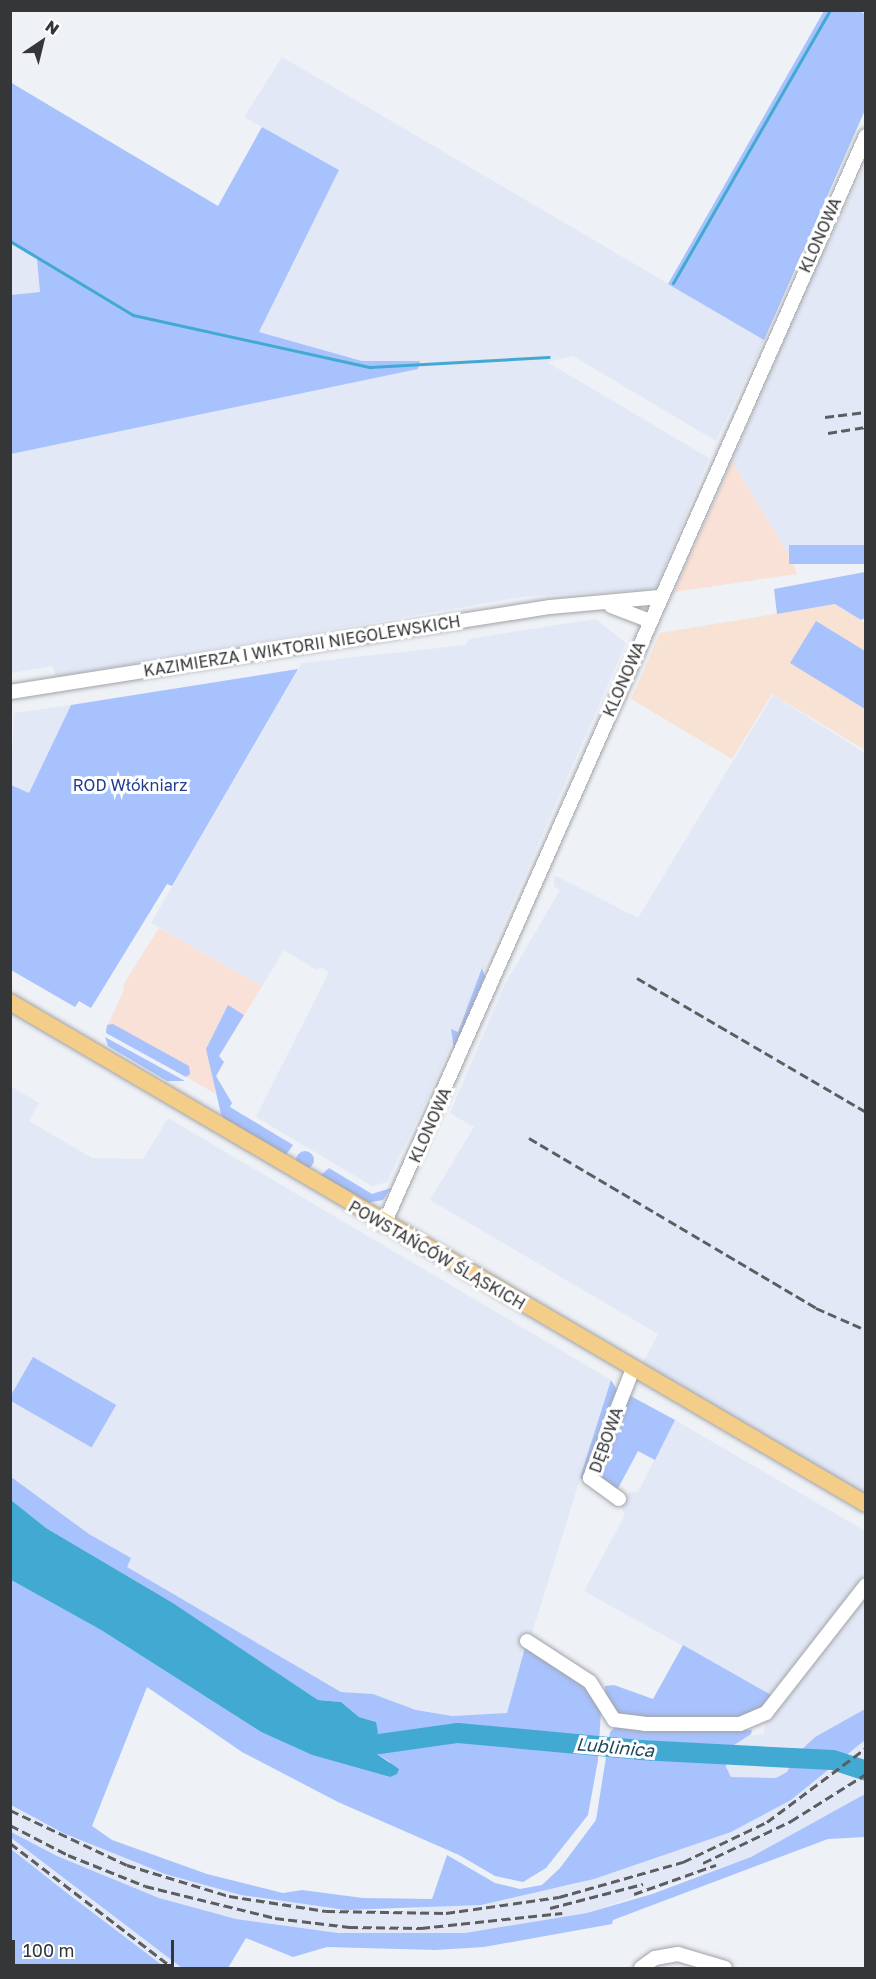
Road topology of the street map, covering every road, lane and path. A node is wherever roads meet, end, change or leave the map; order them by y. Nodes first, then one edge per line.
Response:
1 (866, 136) edge
2 (660, 597) junction
3 (594, 603) junction
4 (650, 621) junction
5 (10, 692) edge
6 (10, 1002) edge
7 (384, 1224) junction
8 (633, 1369) junction
9 (619, 1499) dead end
10 (866, 1504) edge
11 (866, 1585) edge
12 (527, 1641) dead end
13 (641, 1968) edge
14 (725, 1968) edge

1 - 2 street, KLONOWA
2 - 3 street, KAZIMIERZA I WIKTORII NIEGOLEWSKICH
2 - 4 street, KLONOWA
3 - 4 street
3 - 5 street, KAZIMIERZA I WIKTORII NIEGOLEWSKICH
4 - 7 street, KLONOWA
6 - 7 main road, POWSTAŃCÓW ŚLĄSKICH
7 - 8 main road, POWSTAŃCÓW ŚLĄSKICH
8 - 9 street, DĘBOWA
8 - 10 main road, POWSTAŃCÓW ŚLĄSKICH
11 - 12 street
13 - 14 street

